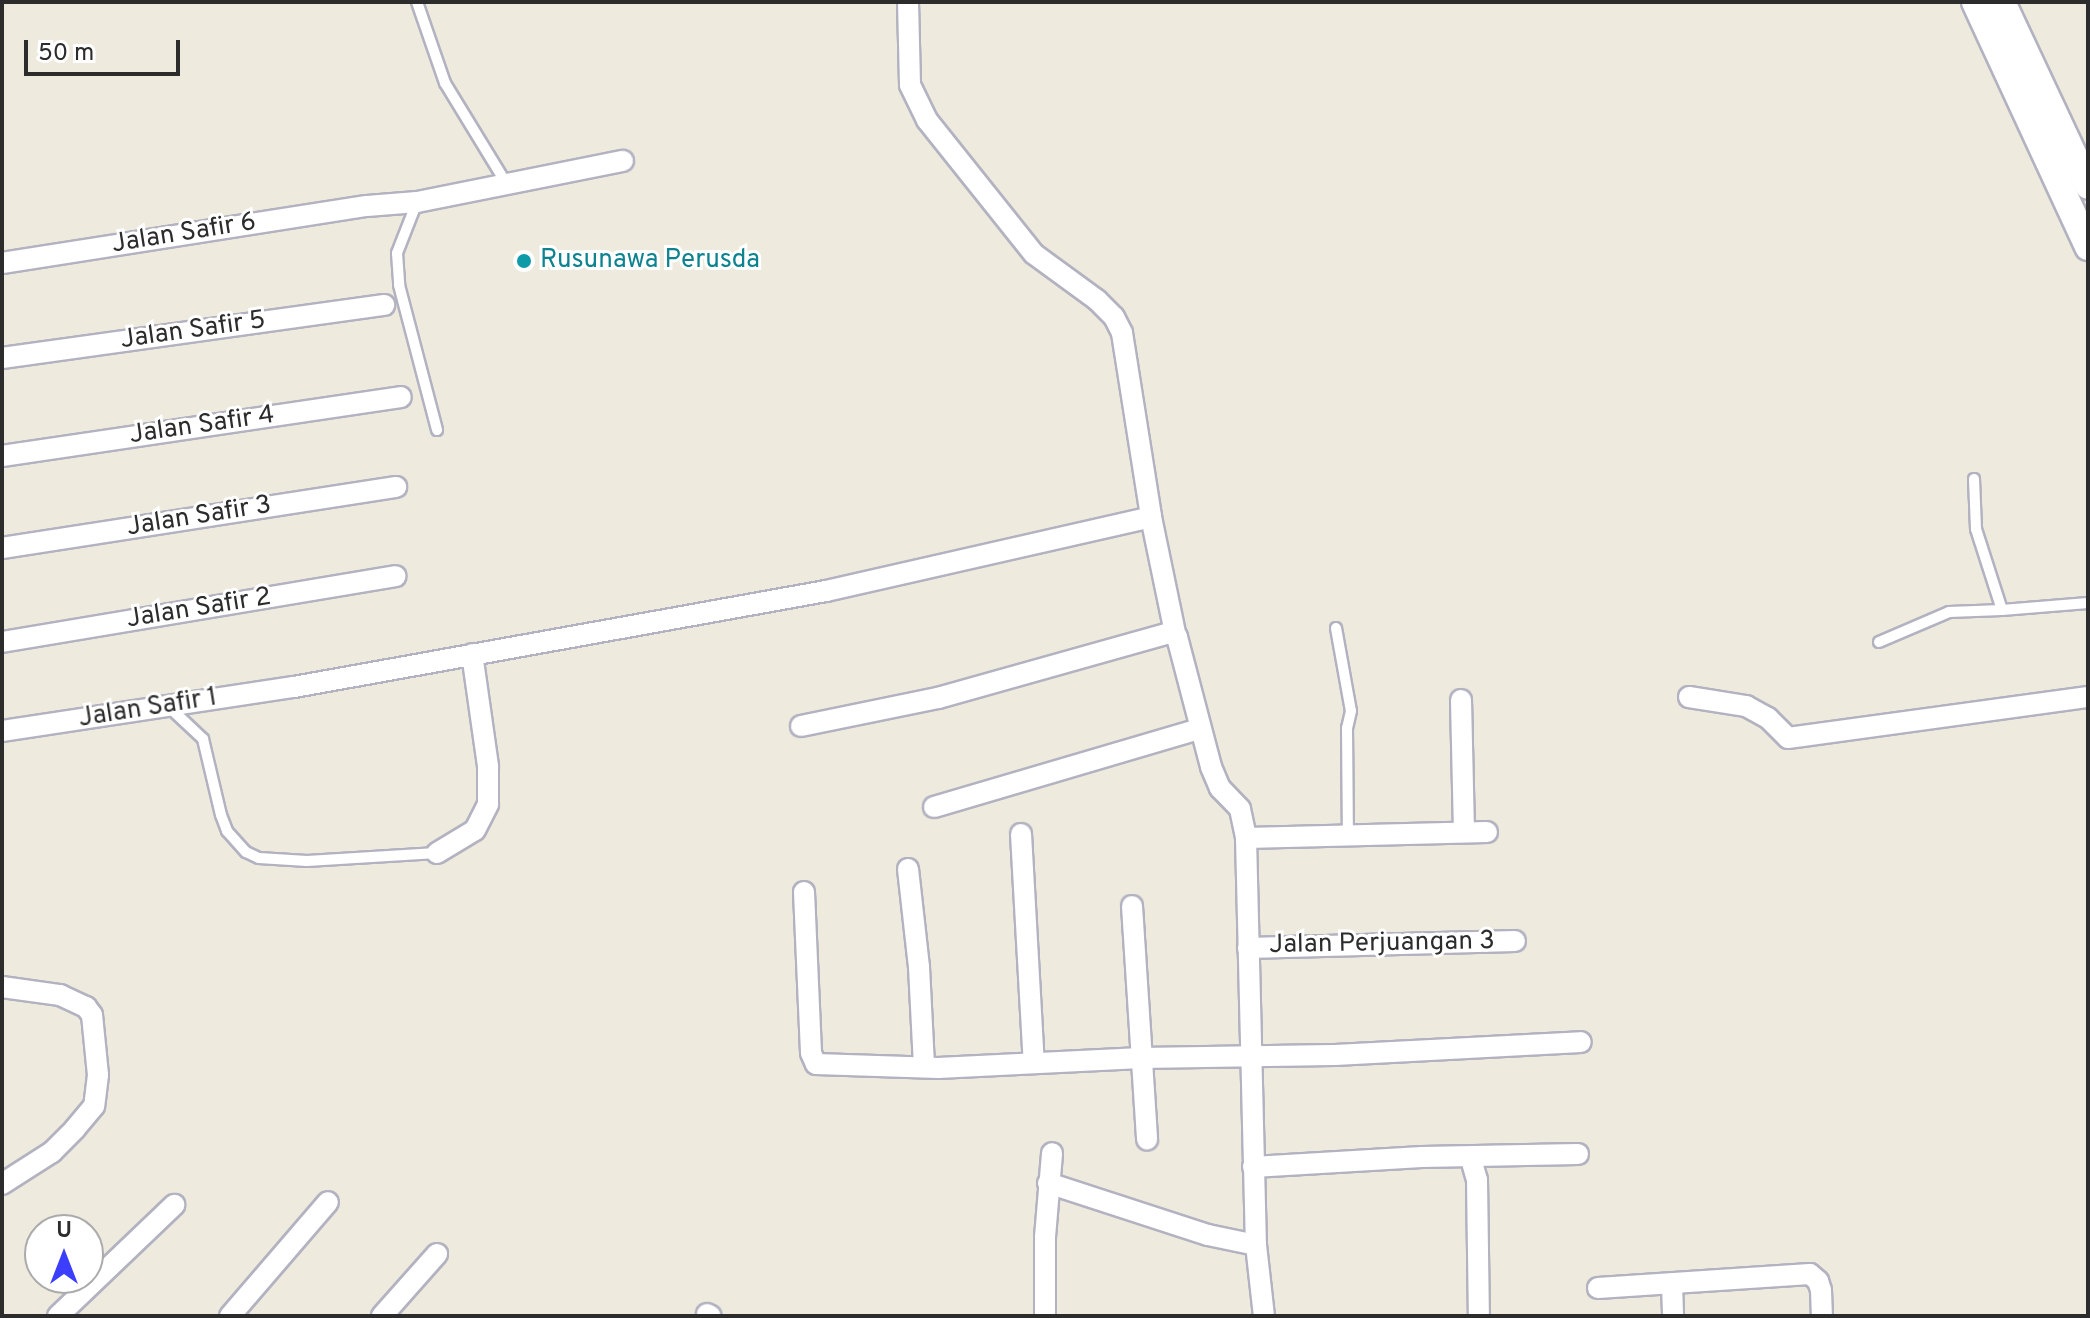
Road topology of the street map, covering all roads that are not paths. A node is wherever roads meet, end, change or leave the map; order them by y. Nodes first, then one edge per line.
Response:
1 (908, 2) edge
2 (1975, 2) edge
3 (2002, 2) edge
4 (416, 3) edge
5 (623, 161) dead end
6 (506, 183) junction
7 (2088, 186) edge
8 (417, 202) junction
9 (2088, 247) edge
10 (2, 263) edge
11 (384, 305) dead end
12 (2, 358) edge
13 (401, 397) dead end
14 (437, 430) dead end
15 (2, 456) edge
16 (1974, 479) dead end
17 (396, 487) dead end
18 (1151, 517) junction
19 (2, 548) edge
20 (396, 576) dead end
21 (2088, 603) edge
22 (2002, 610) junction
23 (1336, 628) dead end
24 (1175, 633) junction
25 (2, 642) edge
26 (1879, 642) dead end
27 (472, 654) junction
28 (1689, 697) dead end
29 (2088, 697) edge
30 (1461, 700) dead end
31 (169, 707) junction
32 (801, 726) dead end
33 (1199, 729) junction
34 (2, 731) edge
35 (934, 807) dead end
36 (1464, 832) junction
37 (1487, 832) dead end
38 (1021, 834) dead end
39 (1348, 834) junction
40 (1246, 838) junction
41 (437, 853) joint
42 (908, 869) dead end
43 (804, 892) dead end
44 (1132, 906) dead end
45 (1515, 941) dead end
46 (1248, 948) junction
47 (2, 987) edge
48 (1581, 1042) dead end
49 (1249, 1057) junction
50 (1141, 1058) junction
51 (1034, 1063) junction
52 (924, 1067) junction
53 (1147, 1140) dead end
54 (1052, 1153) dead end
55 (1578, 1154) dead end
56 (1471, 1159) junction
57 (1253, 1167) junction
58 (1048, 1183) junction
59 (2, 1184) edge
60 (328, 1202) dead end
61 (174, 1205) dead end
62 (1256, 1245) junction
63 (437, 1254) dead end
64 (1672, 1285) junction
65 (1598, 1288) dead end
66 (58, 1316) edge
67 (230, 1316) edge
68 (382, 1316) edge
69 (1045, 1316) edge
70 (1264, 1316) edge
71 (1479, 1316) edge
72 (1673, 1316) edge
73 (1822, 1316) edge

1 - 18 street
2 - 9 street
3 - 7 street
4 - 6 lane
5 - 6 street, Jalan Safir 6
6 - 8 street, Jalan Safir 6
8 - 10 street, Jalan Safir 6
8 - 14 lane
11 - 12 street, Jalan Safir 5
13 - 15 street, Jalan Safir 4
16 - 22 lane
17 - 19 street, Jalan Safir 3
18 - 24 street
18 - 27 street, Jalan Safir 1
20 - 25 street, Jalan Safir 2
21 - 22 lane
22 - 26 lane
23 - 39 lane
24 - 32 street
24 - 33 street
27 - 31 street, Jalan Safir 1
27 - 41 street
28 - 29 street
30 - 36 street
31 - 34 street, Jalan Safir 1
31 - 41 lane
33 - 35 street
33 - 40 street
36 - 37 street
36 - 39 street
38 - 51 street
39 - 40 street
40 - 46 street
42 - 52 street
43 - 52 street
44 - 50 street
45 - 46 street, Jalan Perjuangan 3
46 - 49 street
47 - 59 street
48 - 49 street
49 - 50 street
49 - 57 street
50 - 51 street
50 - 53 street
51 - 52 street
54 - 58 street
55 - 56 street
56 - 57 street
56 - 71 street
57 - 62 street
58 - 62 street
58 - 69 street
60 - 67 street
61 - 66 street
62 - 70 street
63 - 68 street
64 - 65 street
64 - 72 street
64 - 73 street

